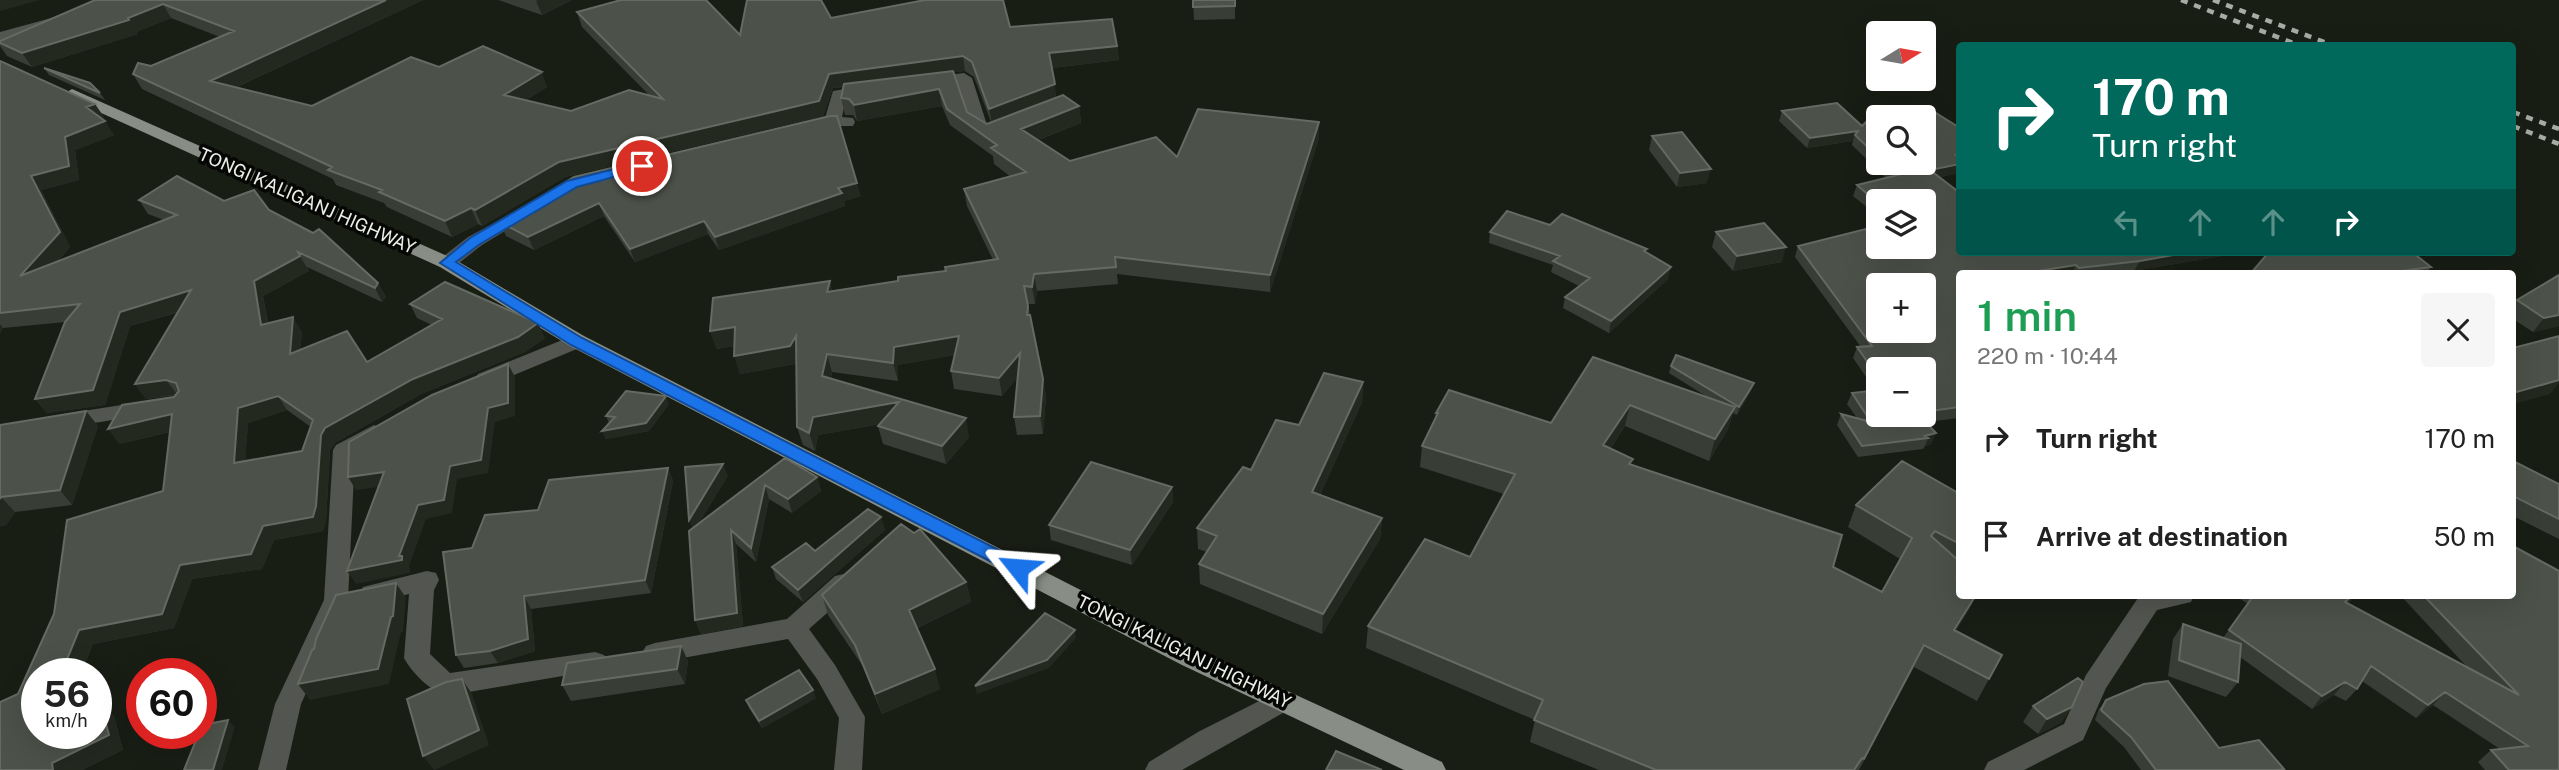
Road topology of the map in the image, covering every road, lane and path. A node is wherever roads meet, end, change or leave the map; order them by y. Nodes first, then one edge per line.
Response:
1 (74, 15) edge
2 (0, 37) edge
3 (51, 85) edge
4 (909, 85) edge
5 (881, 89) edge
6 (1011, 125) edge
7 (796, 129) edge
8 (540, 203) edge
9 (447, 263) junction
10 (577, 341) junction
11 (467, 386) edge
12 (163, 406) edge
13 (398, 420) edge
14 (41, 424) edge
15 (919, 516) junction
16 (898, 534) edge
17 (867, 562) edge
18 (2164, 599) edge
19 (336, 600) junction
20 (794, 628) junction
21 (1281, 701) junction
22 (272, 770) edge
23 (848, 770) edge
24 (1159, 770) edge
25 (1432, 770) edge
26 (1998, 770) edge

1 - 2 street
3 - 9 main road, TONGI KALIGANJ HIGHWAY
4 - 6 street
5 - 7 street
8 - 9 street
9 - 10 main road, TONGI KALIGANJ HIGHWAY
10 - 11 street
10 - 15 main road, TONGI KALIGANJ HIGHWAY
12 - 14 street
13 - 19 street
15 - 16 street
15 - 21 main road, TONGI KALIGANJ HIGHWAY
17 - 20 street
18 - 26 street
19 - 20 street
19 - 22 street
20 - 23 street
21 - 24 street
21 - 25 main road, TONGI KALIGANJ HIGHWAY

